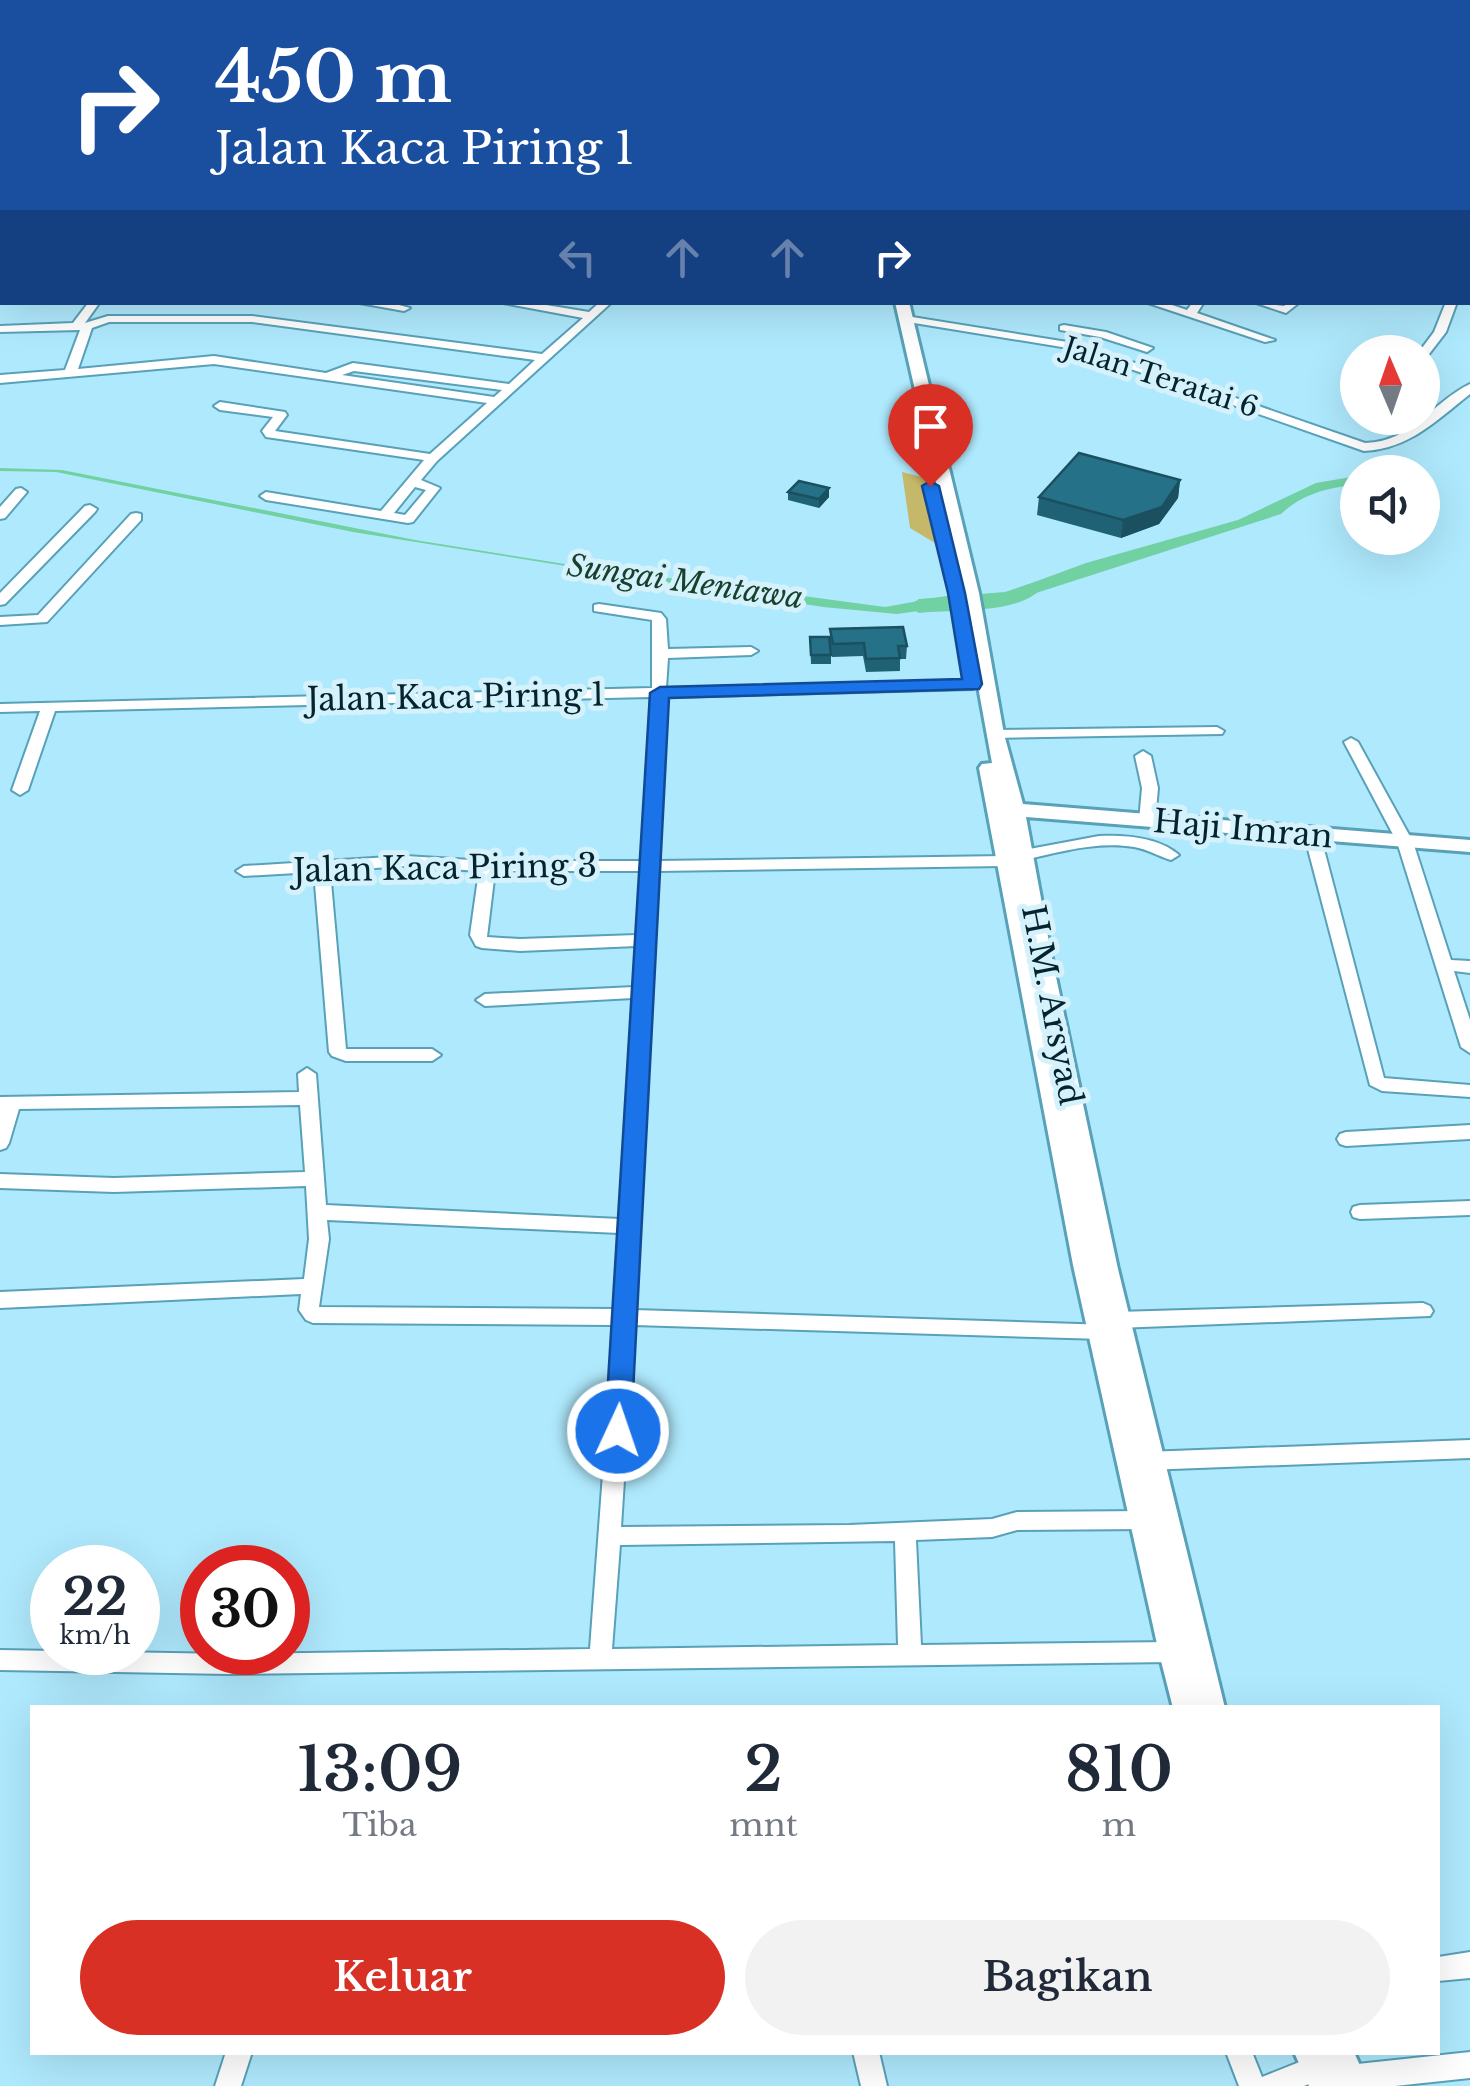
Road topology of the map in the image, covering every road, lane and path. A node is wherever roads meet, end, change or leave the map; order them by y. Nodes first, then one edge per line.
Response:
1 (93, 305) edge
2 (382, 305) edge
3 (522, 305) edge
4 (605, 305) edge
5 (890, 305) edge
6 (1159, 305) edge
7 (1196, 305) edge
8 (1268, 305) edge
9 (1292, 305) edge
10 (1451, 305) edge
11 (404, 308) dead end
12 (904, 311) edge
13 (1190, 315) junction
14 (593, 316) junction
15 (82, 327) junction
16 (0, 330) edge
17 (1436, 335) edge
18 (1269, 340) dead end
19 (1062, 343) junction
20 (1146, 348) dead end
21 (546, 358) junction
22 (70, 374) junction
23 (326, 376) junction
24 (0, 379) edge
25 (513, 388) junction
26 (1470, 388) edge
27 (498, 401) junction
28 (220, 406) dead end
29 (433, 458) junction
30 (413, 482) junction
31 (22, 492) dead end
32 (266, 496) dead end
33 (90, 510) dead end
34 (0, 515) edge
35 (136, 516) dead end
36 (384, 517) junction
37 (964, 600) junction
38 (0, 601) edge
39 (599, 608) dead end
40 (0, 621) edge
41 (751, 651) dead end
42 (661, 654) junction
43 (973, 684) junction
44 (660, 693) junction
45 (49, 706) junction
46 (0, 708) edge
47 (1217, 731) dead end
48 (994, 734) junction
49 (1351, 742) dead end
50 (1142, 756) dead end
51 (20, 790) dead end
52 (1016, 810) junction
53 (1082, 816) junction
54 (1147, 821) junction
55 (1312, 834) junction
56 (1088, 842) junction
57 (1405, 842) junction
58 (1470, 846) edge
59 (1171, 855) dead end
60 (1014, 858) junction
61 (488, 866) junction
62 (648, 866) junction
63 (322, 868) junction
64 (244, 870) dead end
65 (643, 940) junction
66 (1444, 965) junction
67 (1470, 967) edge
68 (641, 992) junction
69 (485, 1000) dead end
70 (1470, 1046) edge
71 (432, 1054) dead end
72 (307, 1074) dead end
73 (1470, 1091) edge
74 (308, 1098) junction
75 (6, 1103) edge
76 (1470, 1132) edge
77 (1346, 1139) dead end
78 (0, 1142) edge
79 (312, 1180) junction
80 (0, 1181) edge
81 (1470, 1208) edge
82 (317, 1212) junction
83 (1360, 1212) dead end
84 (627, 1226) junction
85 (312, 1286) junction
86 (0, 1300) edge
87 (1423, 1311) dead end
88 (624, 1317) junction
89 (1110, 1326) junction
90 (1470, 1449) edge
91 (1140, 1461) junction
92 (1146, 1520) junction
93 (905, 1532) junction
94 (611, 1536) junction
95 (1172, 1652) junction
96 (910, 1657) junction
97 (0, 1660) edge
98 (600, 1660) junction
99 (1187, 1705) edge
100 (1209, 1705) edge
101 (1470, 1965) edge
102 (1440, 1969) edge
103 (239, 2055) edge
104 (867, 2055) edge
105 (1240, 2055) edge
106 (1470, 2065) edge
107 (1331, 2070) edge
108 (228, 2086) edge
109 (874, 2086) edge
110 (1252, 2086) edge
111 (1271, 2086) edge

1 - 15 street
2 - 11 street
3 - 14 street
4 - 14 street
5 - 37 street, H.M. Arsyad
6 - 13 street
7 - 13 street
8 - 9 street
10 - 17 street
12 - 19 street, Jalan Teratai 6
12 - 37 street, H.M. Arsyad
13 - 18 street
14 - 21 street
15 - 16 street
15 - 21 street
15 - 22 street
19 - 20 street
19 - 26 street, Jalan Teratai 6
21 - 25 street
22 - 23 street
22 - 24 street
23 - 25 street
23 - 27 street
25 - 27 street
27 - 29 street
28 - 29 street
29 - 30 street
30 - 36 street
30 - 36 street
31 - 34 street
32 - 36 street
33 - 38 street
35 - 40 street
37 - 43 street, H.M. Arsyad
37 - 48 street, H.M. Arsyad
39 - 42 street
41 - 42 street
42 - 44 street
43 - 44 street, Jalan Kaca Piring 1
43 - 60 street, H.M. Arsyad
44 - 45 street, Jalan Kaca Piring 1
44 - 62 street
45 - 46 street, Jalan Kaca Piring 1
45 - 51 street
47 - 48 street
48 - 52 street, H.M. Arsyad
49 - 57 street
50 - 54 street
52 - 53 street, Haji Imran
52 - 60 street, H.M. Arsyad
53 - 54 street, Haji Imran
53 - 56 street
54 - 55 street, Haji Imran
55 - 57 street, Haji Imran
55 - 73 street
56 - 59 street, Jalan Kaca Piring 3
56 - 60 street, Jalan Kaca Piring 3
57 - 58 street, Haji Imran
57 - 66 street
60 - 62 street, Jalan Kaca Piring 3
60 - 89 street, H.M. Arsyad
61 - 62 street, Jalan Kaca Piring 3
61 - 63 street, Jalan Kaca Piring 3
61 - 65 street
62 - 65 street
63 - 64 street, Jalan Kaca Piring 3
63 - 71 street
65 - 68 street
66 - 67 street
66 - 70 street
68 - 69 street
68 - 84 street
72 - 74 street
74 - 75 street
74 - 79 street
75 - 78 street
76 - 77 street
79 - 80 street
79 - 82 street
81 - 83 street
82 - 84 street
82 - 85 street
84 - 88 street
85 - 86 street
85 - 88 street
87 - 89 street
88 - 89 street
88 - 94 street
89 - 91 street, H.M. Arsyad
90 - 91 street
91 - 92 street, H.M. Arsyad
91 - 100 street, H.M. Arsyad
92 - 93 street
92 - 95 street, H.M. Arsyad
93 - 94 street
93 - 96 street
94 - 98 street
95 - 96 street
95 - 99 street, H.M. Arsyad
96 - 98 street
97 - 98 street
101 - 102 street
103 - 108 street
104 - 109 street
105 - 110 street
106 - 107 street
107 - 111 street

